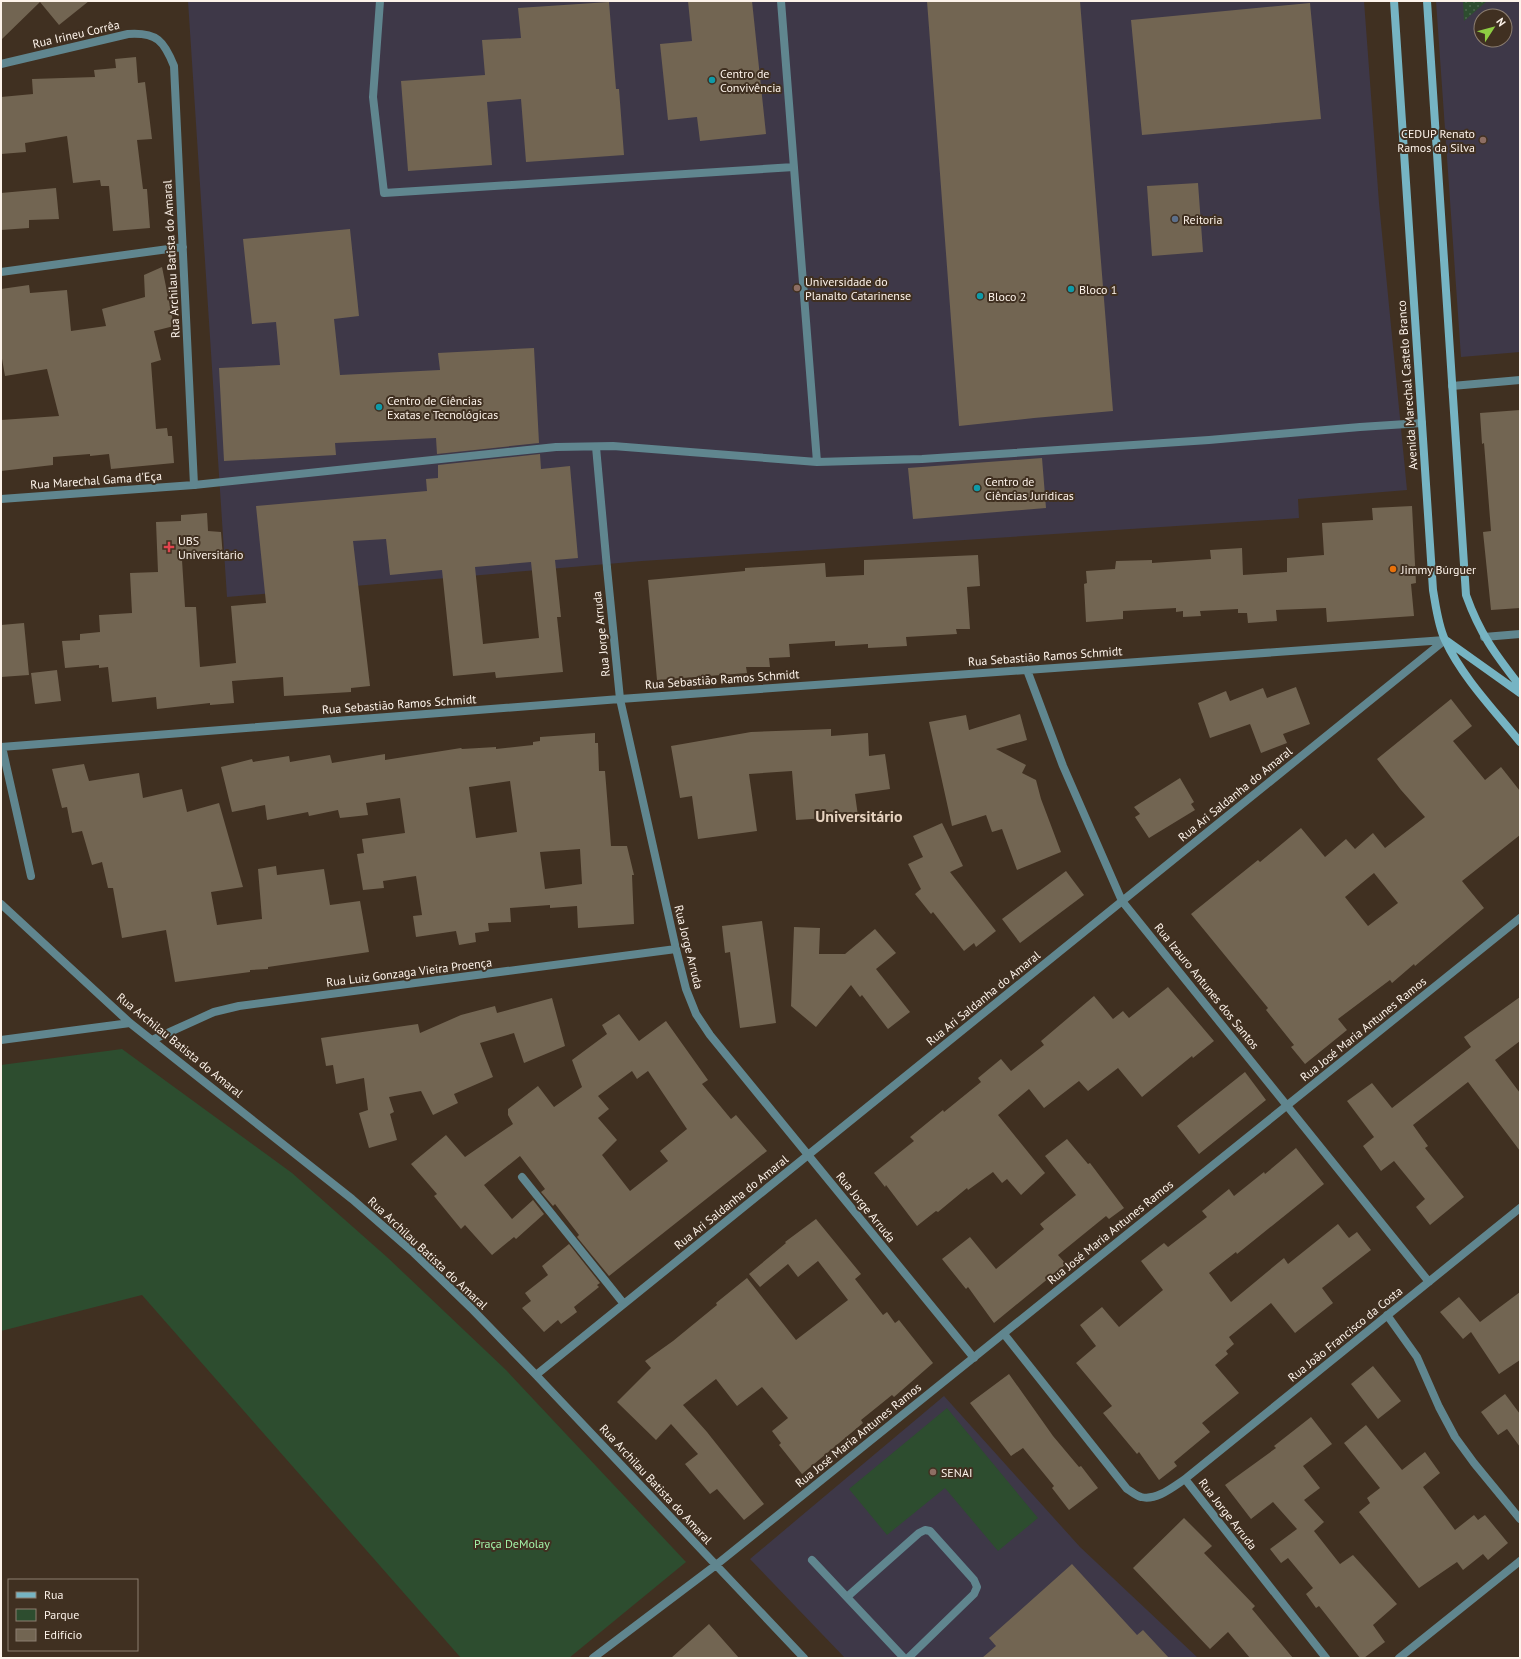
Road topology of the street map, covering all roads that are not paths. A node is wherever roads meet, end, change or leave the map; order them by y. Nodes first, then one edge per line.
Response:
1 (380, 1) edge
2 (782, 1) edge
3 (1394, 1) edge
4 (1427, 1) edge
5 (156, 38) joint
6 (1, 64) edge
7 (794, 167) junction
8 (183, 246) junction
9 (1, 272) edge
10 (1520, 380) edge
11 (1452, 386) junction
12 (1422, 423) junction
13 (596, 447) junction
14 (817, 462) junction
15 (194, 485) junction
16 (1, 499) edge
17 (1520, 634) edge
18 (1484, 637) junction
19 (1445, 640) junction
20 (1027, 670) junction
21 (1520, 686) edge
22 (1520, 693) edge
23 (620, 698) junction
24 (1520, 742) edge
25 (2, 747) edge
26 (31, 876) dead end
27 (1122, 900) junction
28 (1, 904) edge
29 (1520, 918) edge
30 (676, 950) junction
31 (130, 1023) junction
32 (1, 1040) edge
33 (152, 1040) junction
34 (1287, 1106) junction
35 (808, 1155) junction
36 (522, 1177) dead end
37 (1520, 1208) edge
38 (1429, 1282) junction
39 (624, 1304) junction
40 (1387, 1315) junction
41 (1004, 1334) junction
42 (974, 1358) junction
43 (536, 1374) junction
44 (1185, 1478) junction
45 (1520, 1519) edge
46 (812, 1560) dead end
47 (1520, 1561) edge
48 (716, 1565) junction
49 (847, 1597) junction
50 (594, 1658) edge
51 (804, 1658) edge
52 (904, 1658) edge
53 (908, 1658) edge
54 (1326, 1658) edge
55 (1399, 1658) edge

1 - 7 street
2 - 7 street
3 - 12 main road, Avenida Marechal Castelo Branco
4 - 11 main road
5 - 6 street, Rua Irineu Corrêa
5 - 8 street, Rua Archilau Batista do Amaral
7 - 14 street
8 - 9 street
8 - 15 street, Rua Archilau Batista do Amaral
10 - 11 street
11 - 18 main road
12 - 14 street, Rua Marechal Gama d'Eça
12 - 19 main road, Avenida Marechal Castelo Branco
13 - 14 street, Rua Marechal Gama d'Eça
13 - 15 street, Rua Marechal Gama d'Eça
13 - 23 street, Rua Jorge Arruda
15 - 16 street, Rua Marechal Gama d'Eça
17 - 18 street
18 - 21 main road
19 - 20 street, Rua Sebastião Ramos Schmidt
19 - 22 main road
19 - 24 main road, Avenida Marechal Castelo Branco
19 - 27 street, Rua Ari Saldanha do Amaral
20 - 23 street, Rua Sebastião Ramos Schmidt
20 - 27 street, Rua Izauro Antunes dos Santos
23 - 25 street, Rua Sebastião Ramos Schmidt
23 - 30 street, Rua Jorge Arruda
25 - 26 street
27 - 34 street, Rua Izauro Antunes dos Santos
27 - 35 street, Rua Ari Saldanha do Amaral
28 - 31 street, Rua Archilau Batista do Amaral
29 - 34 street, Rua José Maria Antunes Ramos
30 - 33 street, Rua Luiz Gonzaga Vieira Proença
30 - 35 street, Rua Jorge Arruda
31 - 32 street
31 - 33 street, Rua Archilau Batista do Amaral
33 - 43 street, Rua Archilau Batista do Amaral
34 - 38 street, Rua Izauro Antunes dos Santos
34 - 41 street, Rua José Maria Antunes Ramos
35 - 39 street, Rua Ari Saldanha do Amaral
35 - 42 street, Rua Jorge Arruda
36 - 39 street
37 - 38 street, Rua João Francisco da Costa
38 - 40 street, Rua João Francisco da Costa
39 - 43 street, Rua Ari Saldanha do Amaral
40 - 44 street, Rua João Francisco da Costa
40 - 45 street
41 - 42 street, Rua José Maria Antunes Ramos
41 - 44 street, Rua Jorge Arruda
42 - 48 street, Rua José Maria Antunes Ramos
43 - 48 street, Rua Archilau Batista do Amaral
44 - 54 street, Rua Jorge Arruda
46 - 49 street
47 - 55 street
48 - 50 street, Rua José Maria Antunes Ramos
48 - 51 street, Rua Archilau Batista do Amaral
49 - 52 street
49 - 53 street

